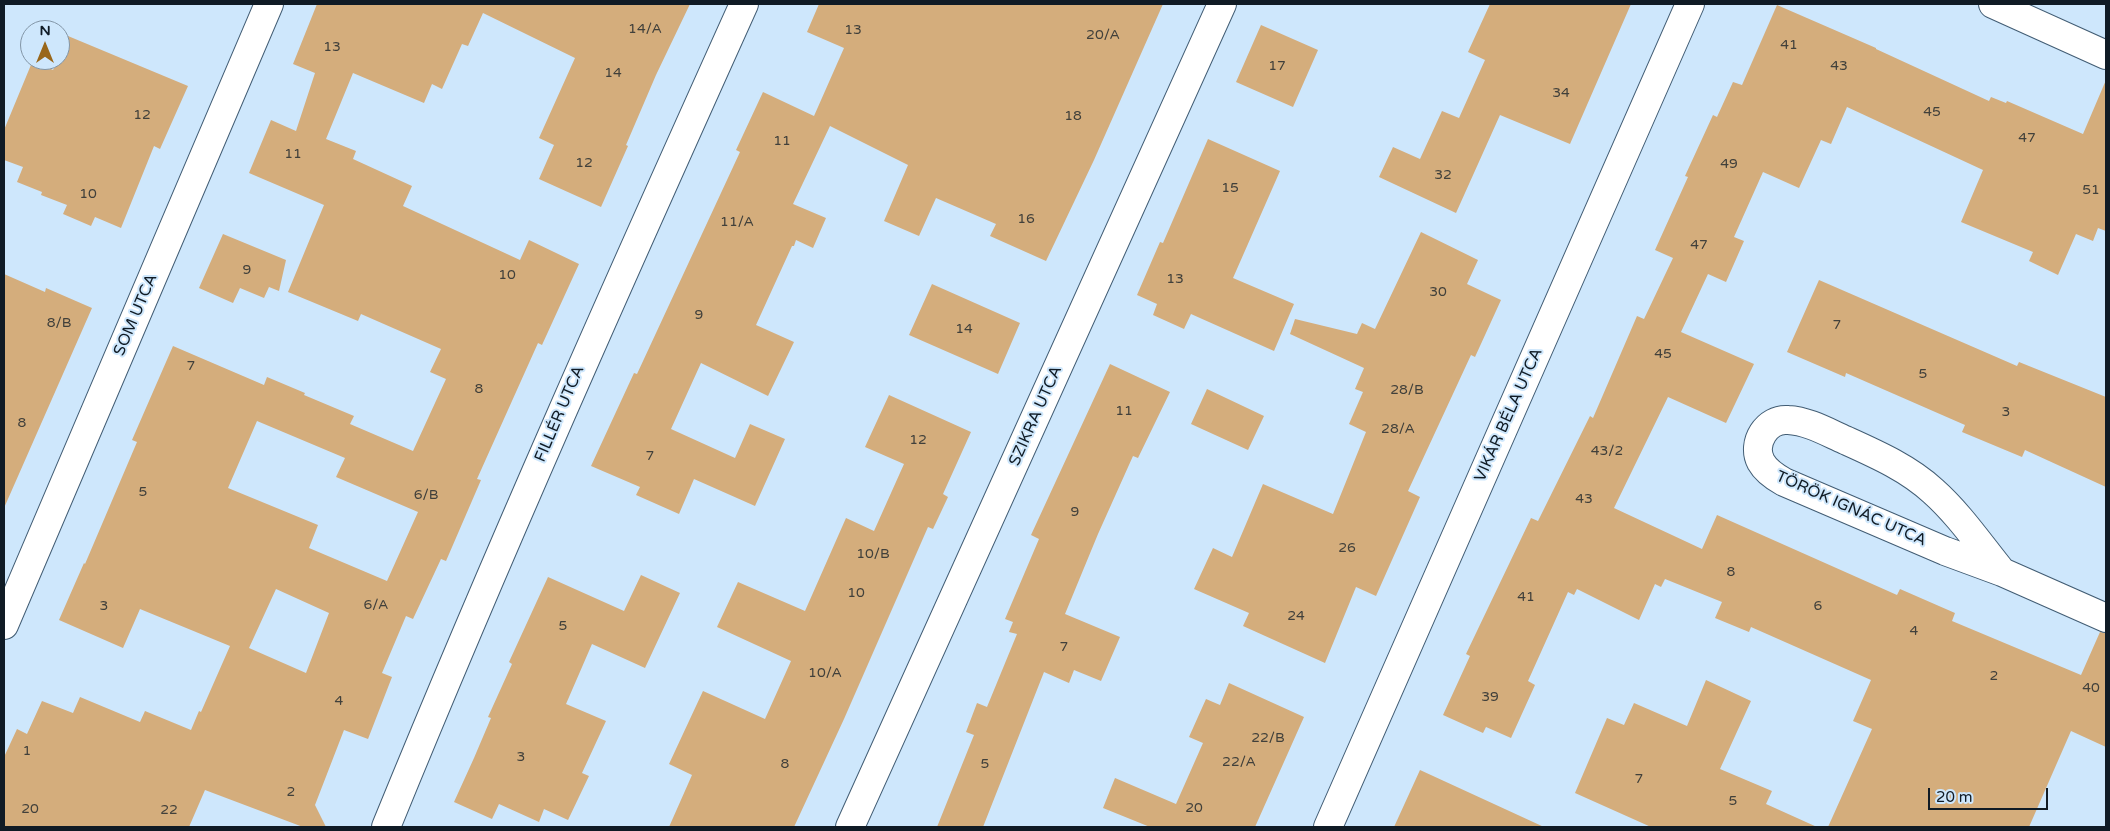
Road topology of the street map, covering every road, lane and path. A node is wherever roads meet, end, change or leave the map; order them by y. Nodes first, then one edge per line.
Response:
1 (269, 4) edge
2 (744, 4) edge
3 (1222, 4) edge
4 (1690, 4) edge
5 (1993, 4) edge
6 (2106, 55) edge
7 (2002, 572) junction
8 (2106, 618) edge
9 (4, 625) edge
10 (386, 827) edge
11 (850, 827) edge
12 (1328, 827) edge

1 - 9 street, SOM UTCA
2 - 10 street, FILLÉR UTCA
3 - 11 street, SZIKRA UTCA
4 - 12 street, VIKÁR BÉLA UTCA
5 - 6 street
7 - 7 street, TÖRÖK IGNÁC UTCA
7 - 8 street, TÖRÖK IGNÁC UTCA

